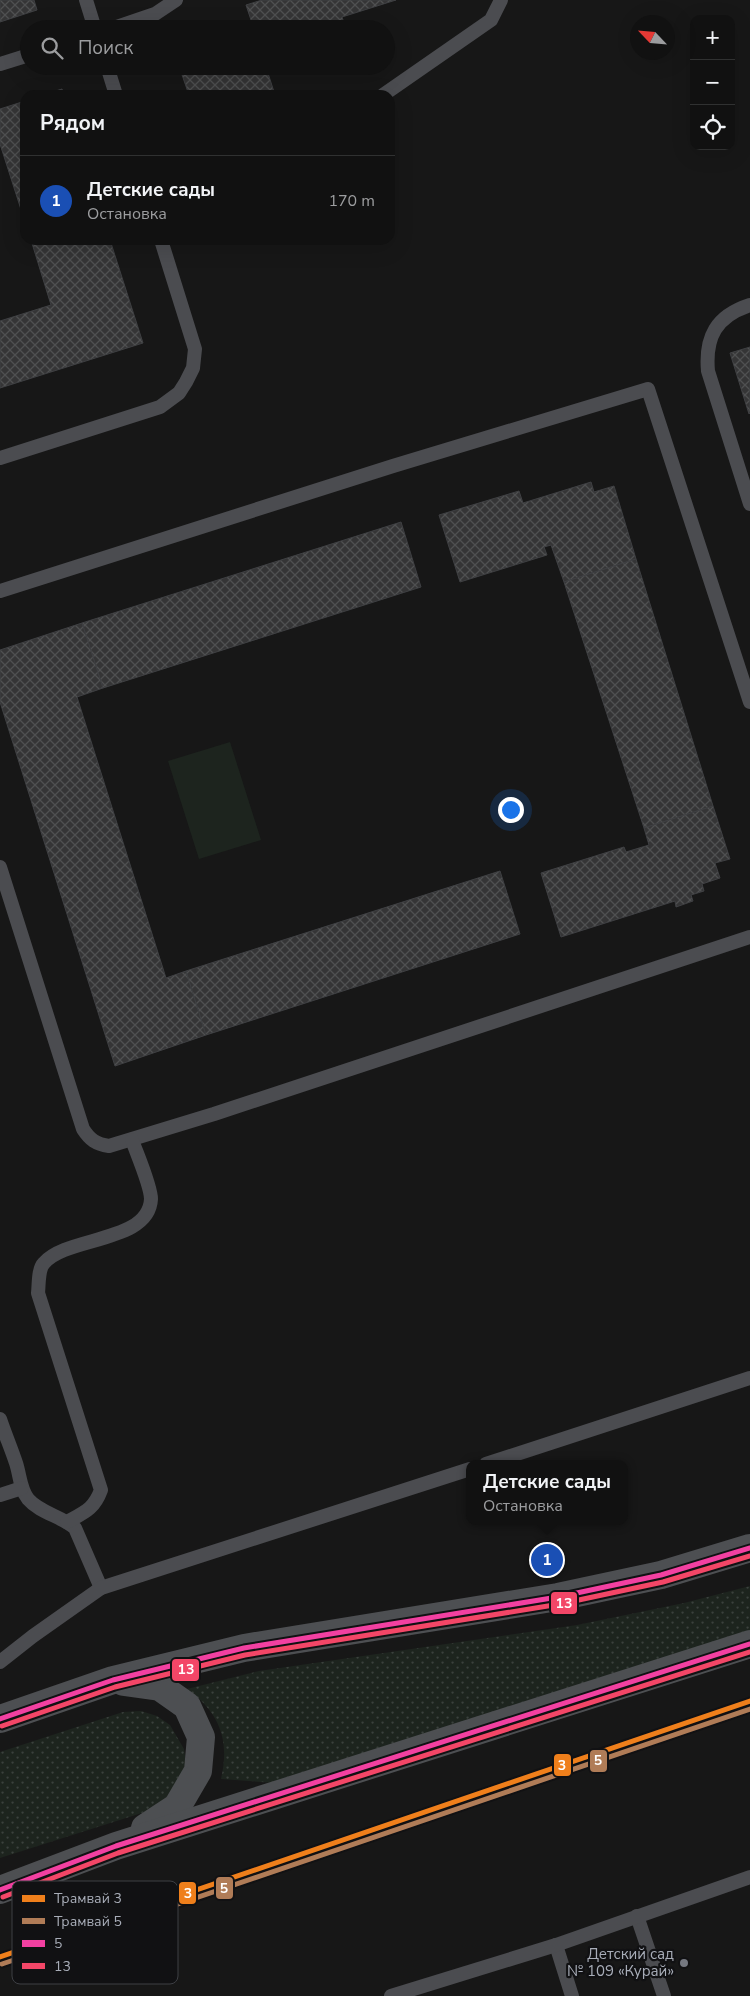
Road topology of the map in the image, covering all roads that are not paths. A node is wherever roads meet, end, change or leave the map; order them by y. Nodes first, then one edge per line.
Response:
1 (86, 0) edge
2 (176, 0) edge
3 (501, 0) edge
4 (92, 20) edge
5 (137, 20) edge
6 (20, 58) edge
7 (0, 64) edge
8 (110, 75) edge
9 (114, 90) edge
10 (390, 90) edge
11 (163, 245) edge
12 (750, 305) edge
13 (0, 458) edge
14 (750, 504) edge
15 (0, 591) edge
16 (750, 702) edge
17 (0, 867) edge
18 (750, 937) edge
19 (132, 1140) junction
20 (750, 1378) edge
21 (0, 1419) edge
22 (498, 1460) edge
23 (466, 1470) edge
24 (22, 1488) junction
25 (0, 1495) edge
26 (67, 1522) junction
27 (750, 1548) edge
28 (101, 1588) junction
29 (750, 1644) edge
30 (0, 1662) edge
31 (114, 1680) junction
32 (0, 1719) edge
33 (116, 1846) junction
34 (750, 1876) edge
35 (24, 1881) edge
36 (12, 1885) edge
37 (0, 1890) edge
38 (637, 1916) junction
39 (556, 1945) junction
40 (392, 1996) edge
41 (572, 1996) edge
42 (664, 1996) edge

1 - 4 lane
2 - 5 lane
3 - 10 lane
6 - 7 lane
8 - 9 lane
11 - 13 lane
12 - 14 lane
15 - 16 lane
17 - 19 lane
18 - 19 lane
19 - 26 lane
20 - 22 lane
21 - 24 lane
23 - 28 lane
24 - 25 lane
24 - 26 lane
26 - 28 lane
27 - 31 main road
28 - 30 lane
29 - 33 main road
31 - 32 main road
31 - 33 main road
33 - 35 main road
34 - 38 lane
36 - 37 main road
38 - 39 lane
38 - 42 lane
39 - 40 lane
39 - 41 lane

